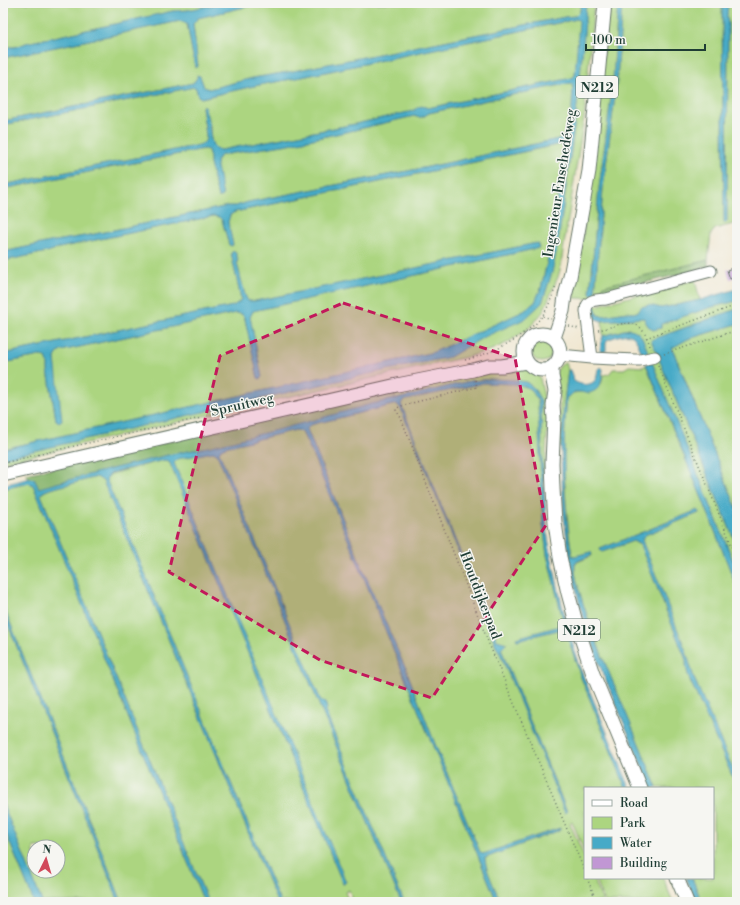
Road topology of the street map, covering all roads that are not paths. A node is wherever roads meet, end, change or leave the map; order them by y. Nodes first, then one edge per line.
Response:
1 (605, 3) edge
2 (711, 271) dead end
3 (549, 336) junction
4 (560, 355) junction
5 (659, 356) road end
6 (525, 357) junction
7 (592, 358) junction
8 (547, 369) junction
9 (3, 474) edge
10 (640, 787) edge
11 (677, 879) edge
12 (687, 902) edge

1 - 3 main road, Ingenieur Enschedéweg / N212
2 - 7 street
3 - 4 main road
3 - 6 main road
4 - 7 street
4 - 8 main road
5 - 7 street
6 - 8 main road
6 - 9 main road, Spruitweg
8 - 10 main road, N212
11 - 12 main road

